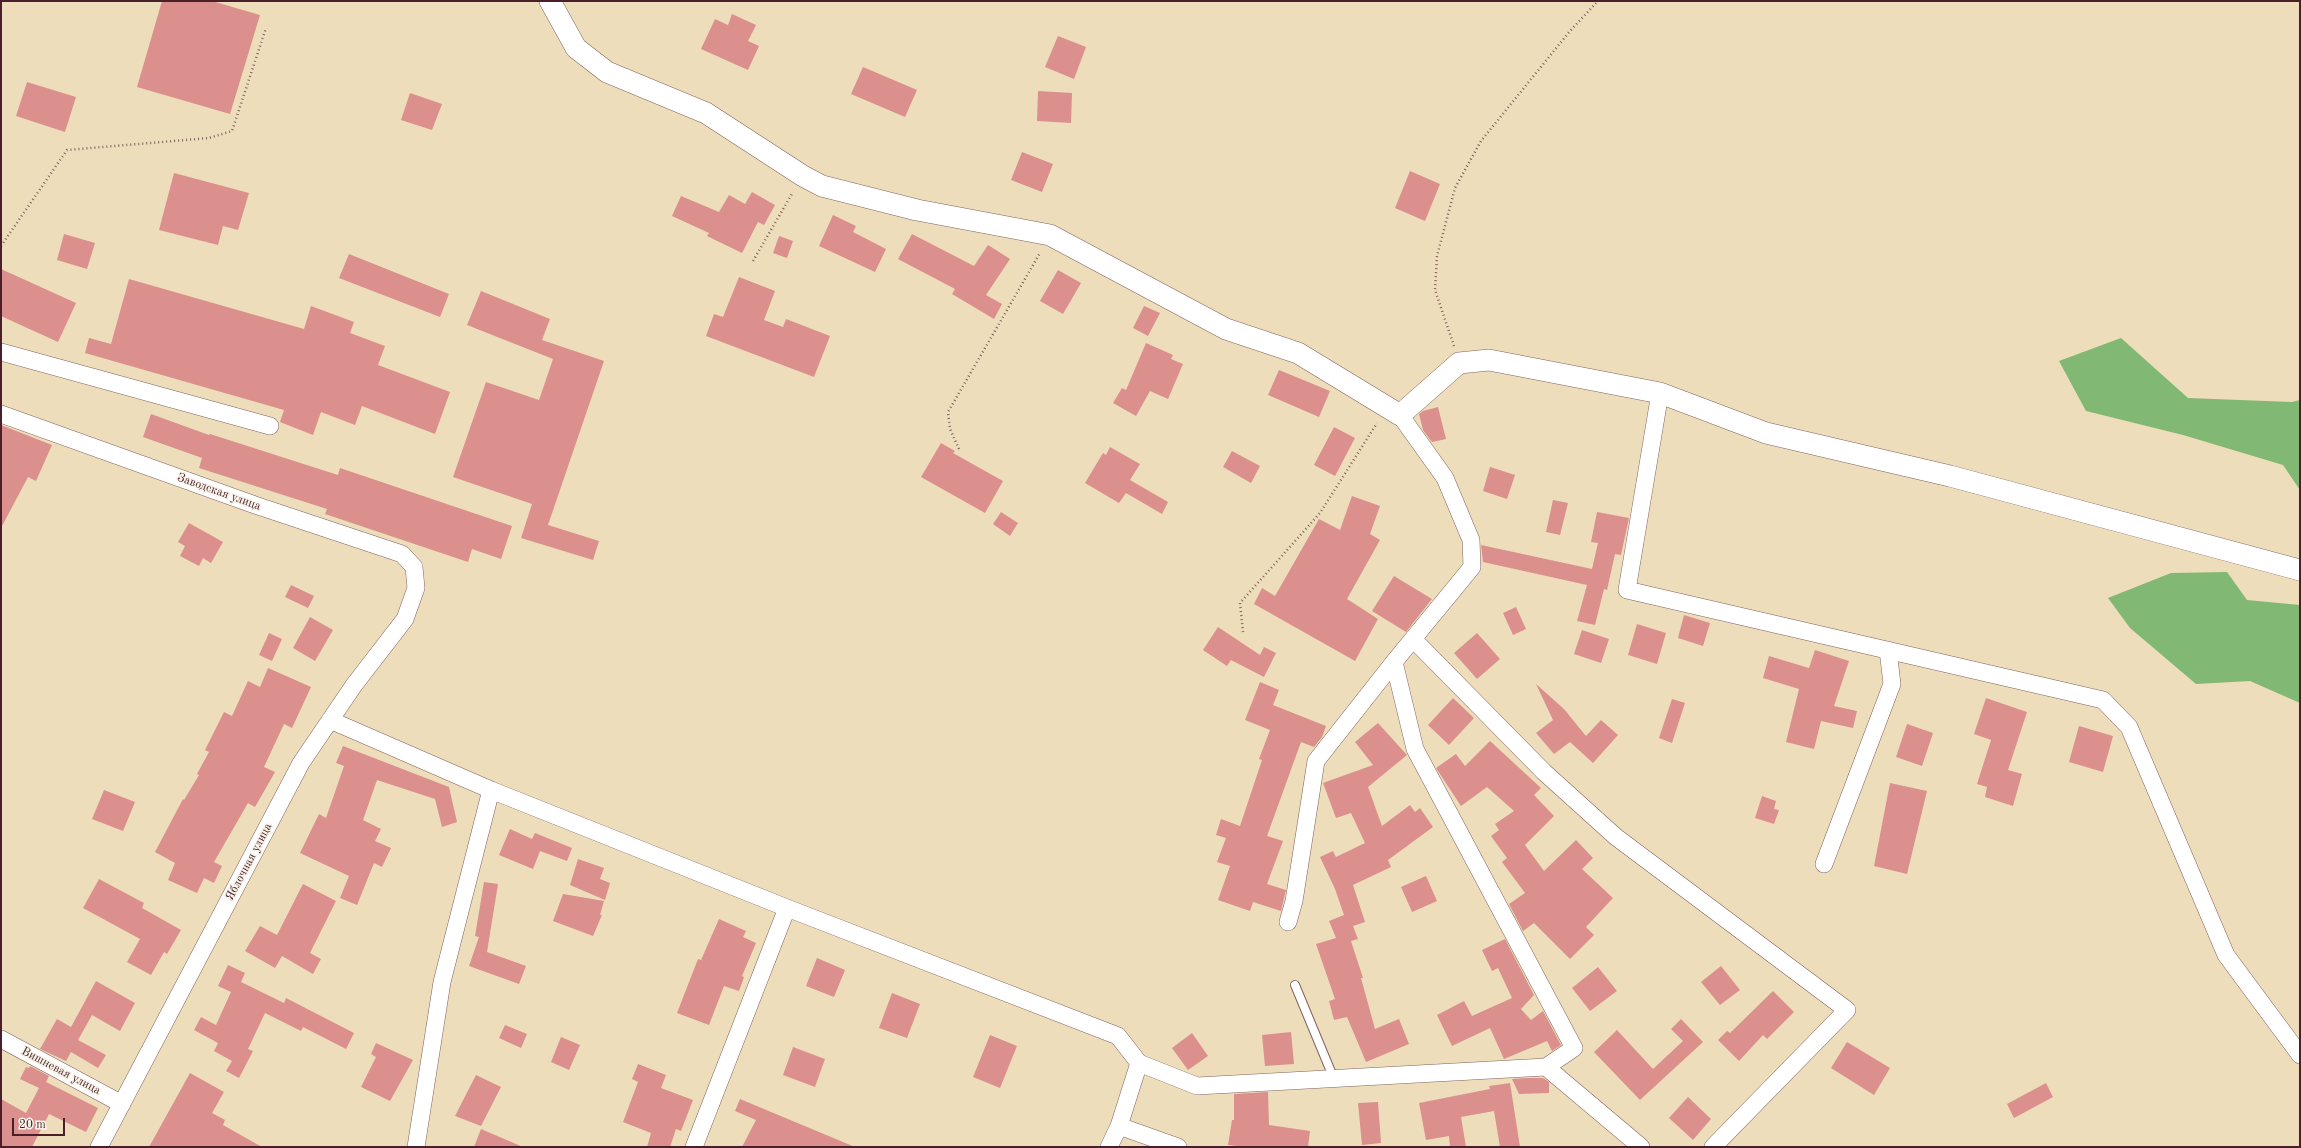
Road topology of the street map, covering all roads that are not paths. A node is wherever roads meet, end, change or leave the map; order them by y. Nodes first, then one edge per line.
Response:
1 (550, 1) edge
2 (1, 352) edge
3 (1660, 394) junction
4 (1394, 411) junction
5 (1, 414) edge
6 (270, 426) dead end
7 (2300, 570) edge
8 (416, 588) joint
9 (1413, 639) junction
10 (1888, 650) junction
11 (1394, 662) junction
12 (330, 720) junction
13 (490, 790) junction
14 (1824, 864) dead end
15 (787, 908) junction
16 (1288, 922) dead end
17 (1295, 985) dead end
18 (1, 1039) edge
19 (2300, 1055) edge
20 (1139, 1063) junction
21 (1546, 1067) junction
22 (1334, 1079) junction
23 (122, 1104) junction
24 (1119, 1126) junction
25 (99, 1147) edge
26 (416, 1147) edge
27 (694, 1147) edge
28 (1109, 1147) edge
29 (1178, 1147) edge
30 (1641, 1147) edge
31 (1713, 1147) edge

1 - 4 street
2 - 6 street
3 - 4 street
3 - 7 street
3 - 10 street
4 - 9 street
5 - 8 street, Заводская улица
8 - 12 street, Яблочная улица
9 - 11 street
9 - 31 street
10 - 14 street
10 - 19 street
11 - 16 street
11 - 21 street
12 - 13 street
12 - 23 street, Яблочная улица
13 - 15 street
13 - 26 street
15 - 20 street
15 - 27 street
17 - 22 lane
18 - 23 street, Вишневая улица
20 - 22 street
20 - 24 street
21 - 22 street
21 - 30 street
23 - 25 street, Яблочная улица
24 - 28 street
24 - 29 street

